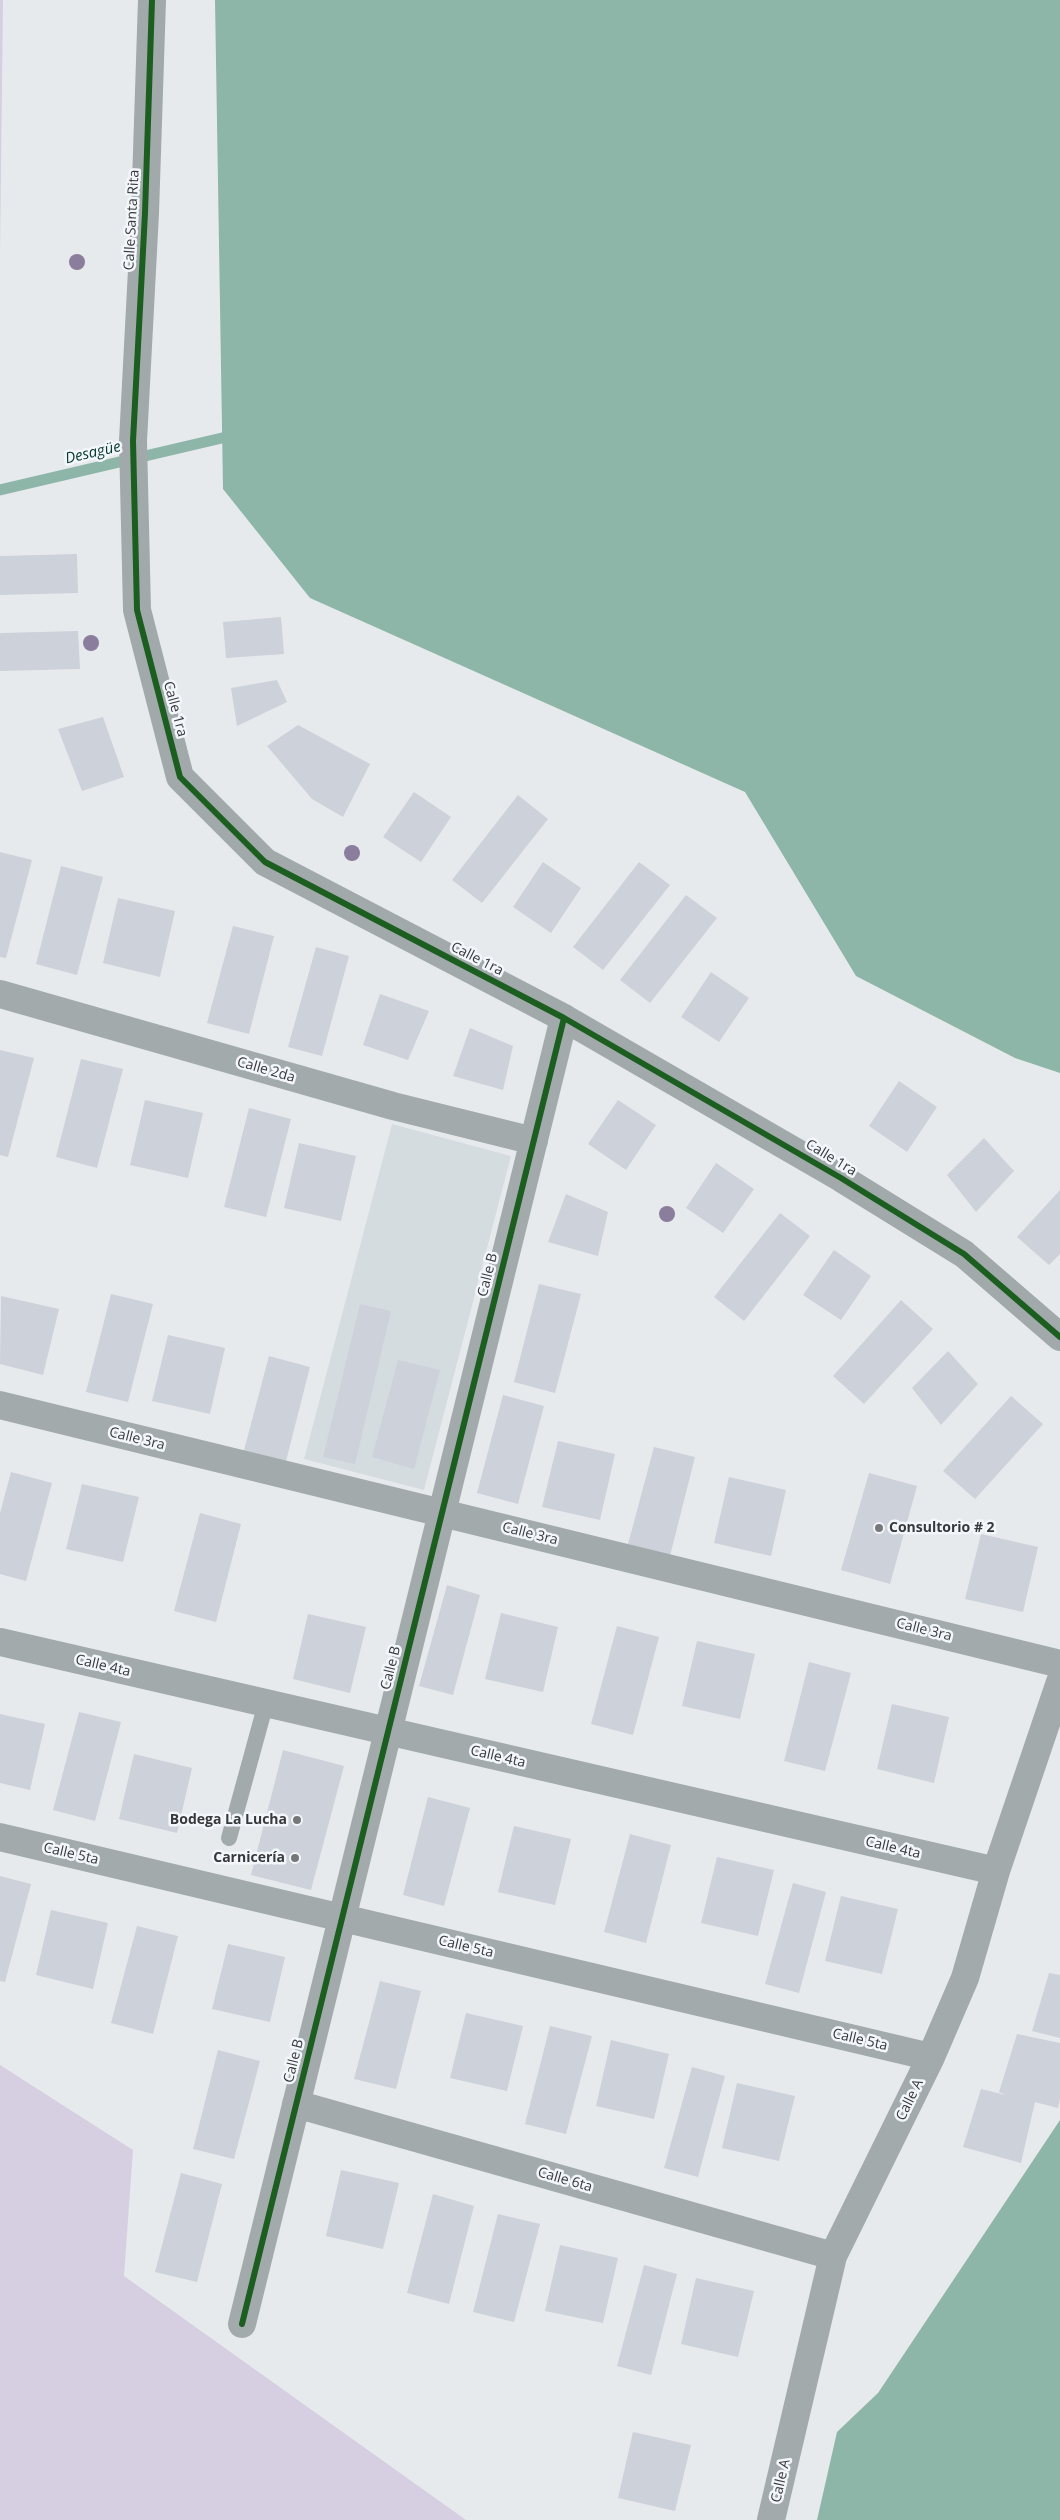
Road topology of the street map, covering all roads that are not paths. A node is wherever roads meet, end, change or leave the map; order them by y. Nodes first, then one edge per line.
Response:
1 (152, 0) edge
2 (133, 440) joint
3 (0, 994) edge
4 (564, 1018) junction
5 (534, 1141) junction
6 (1060, 1336) edge
7 (0, 1406) edge
8 (442, 1513) junction
9 (0, 1642) edge
10 (1060, 1664) edge
11 (1060, 1682) edge
12 (266, 1703) junction
13 (388, 1732) junction
14 (0, 1837) edge
15 (229, 1838) dead end
16 (996, 1871) junction
17 (342, 1918) junction
18 (931, 2057) junction
19 (296, 2104) junction
20 (833, 2256) junction
21 (242, 2324) dead end
22 (771, 2520) edge

1 - 2 street, Calle Santa Rita
2 - 4 street, Calle 1ra
3 - 5 street, Calle 2da
4 - 5 street, Calle B
4 - 6 street, Calle 1ra
5 - 8 street, Calle B
7 - 8 street, Calle 3ra
8 - 10 street, Calle 3ra
8 - 13 street, Calle B
9 - 12 street, Calle 4ta
11 - 16 street, Calle A
12 - 13 street, Calle 4ta
12 - 15 lane
13 - 16 street, Calle 4ta
13 - 17 street, Calle B
14 - 17 street, Calle 5ta
16 - 18 street, Calle A
17 - 18 street, Calle 5ta
17 - 19 street, Calle B
18 - 20 street, Calle A
19 - 20 street, Calle 6ta
19 - 21 street, Calle B
20 - 22 street, Calle A

